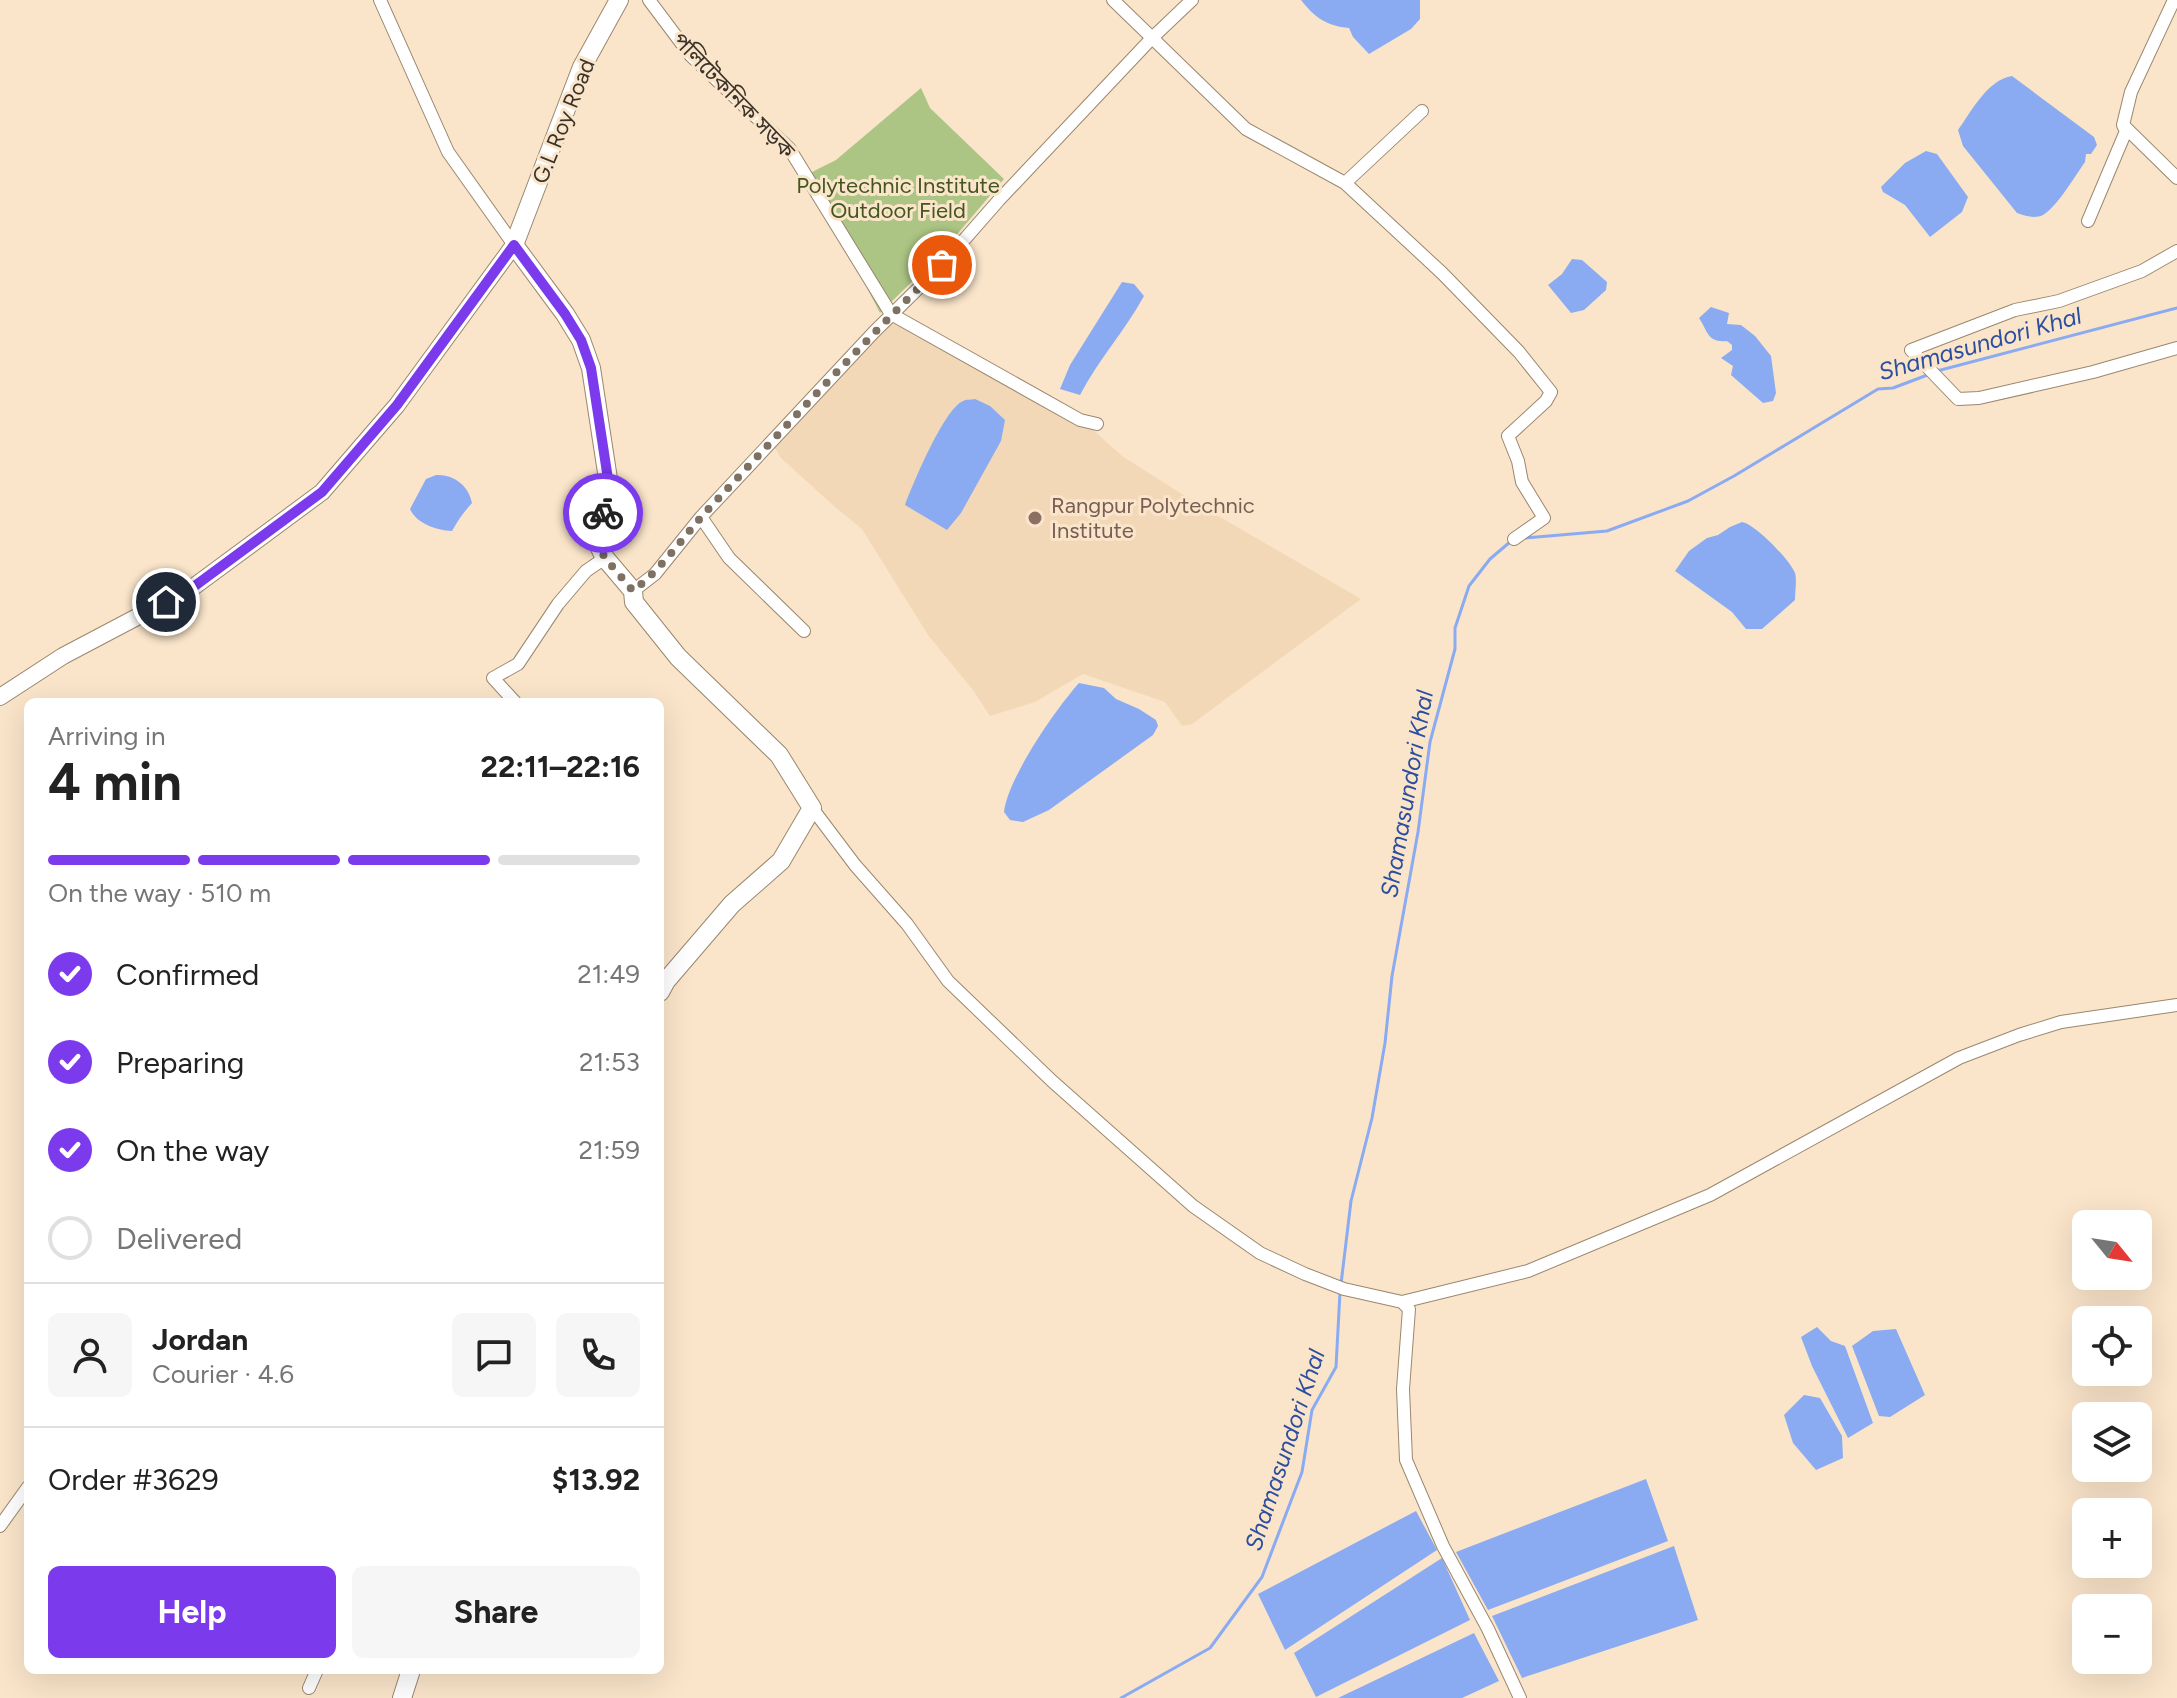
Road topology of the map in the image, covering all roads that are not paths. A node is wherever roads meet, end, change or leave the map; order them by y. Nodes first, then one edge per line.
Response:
1 (380, 0) edge
2 (619, 0) edge
3 (649, 0) edge
4 (1113, 0) edge
5 (1192, 0) edge
6 (2174, 0) edge
7 (1152, 38) junction
8 (1422, 111) dead end
9 (2123, 125) junction
10 (2177, 178) edge
11 (1345, 183) junction
12 (2088, 221) dead end
13 (514, 245) junction
14 (2177, 251) edge
15 (891, 314) junction
16 (2177, 348) edge
17 (1097, 424) dead end
18 (701, 517) junction
19 (1514, 539) dead end
20 (605, 558) junction
21 (633, 591) junction
22 (804, 631) dead end
23 (0, 697) edge
24 (511, 698) edge
25 (812, 808) junction
26 (664, 985) edge
27 (2177, 1005) edge
28 (1402, 1302) junction
29 (24, 1497) edge
30 (0, 1526) edge
31 (315, 1674) edge
32 (410, 1674) edge
33 (309, 1688) dead end
34 (402, 1698) edge
35 (1520, 1698) edge

1 - 13 street
2 - 13 main road, G.L Roy Road
3 - 15 street, পলিটেকনিক সড়ক
4 - 7 street
5 - 7 street
6 - 9 street
7 - 11 street
7 - 15 street
8 - 11 street
9 - 10 street
9 - 12 street
11 - 19 street
13 - 20 main road
13 - 23 street
14 - 16 street
15 - 17 street
15 - 18 street
18 - 21 street
18 - 22 street
20 - 21 main road
20 - 24 street
21 - 25 main road
25 - 26 main road
25 - 28 street
27 - 28 street
28 - 35 street
29 - 30 street
31 - 33 street
32 - 34 main road

